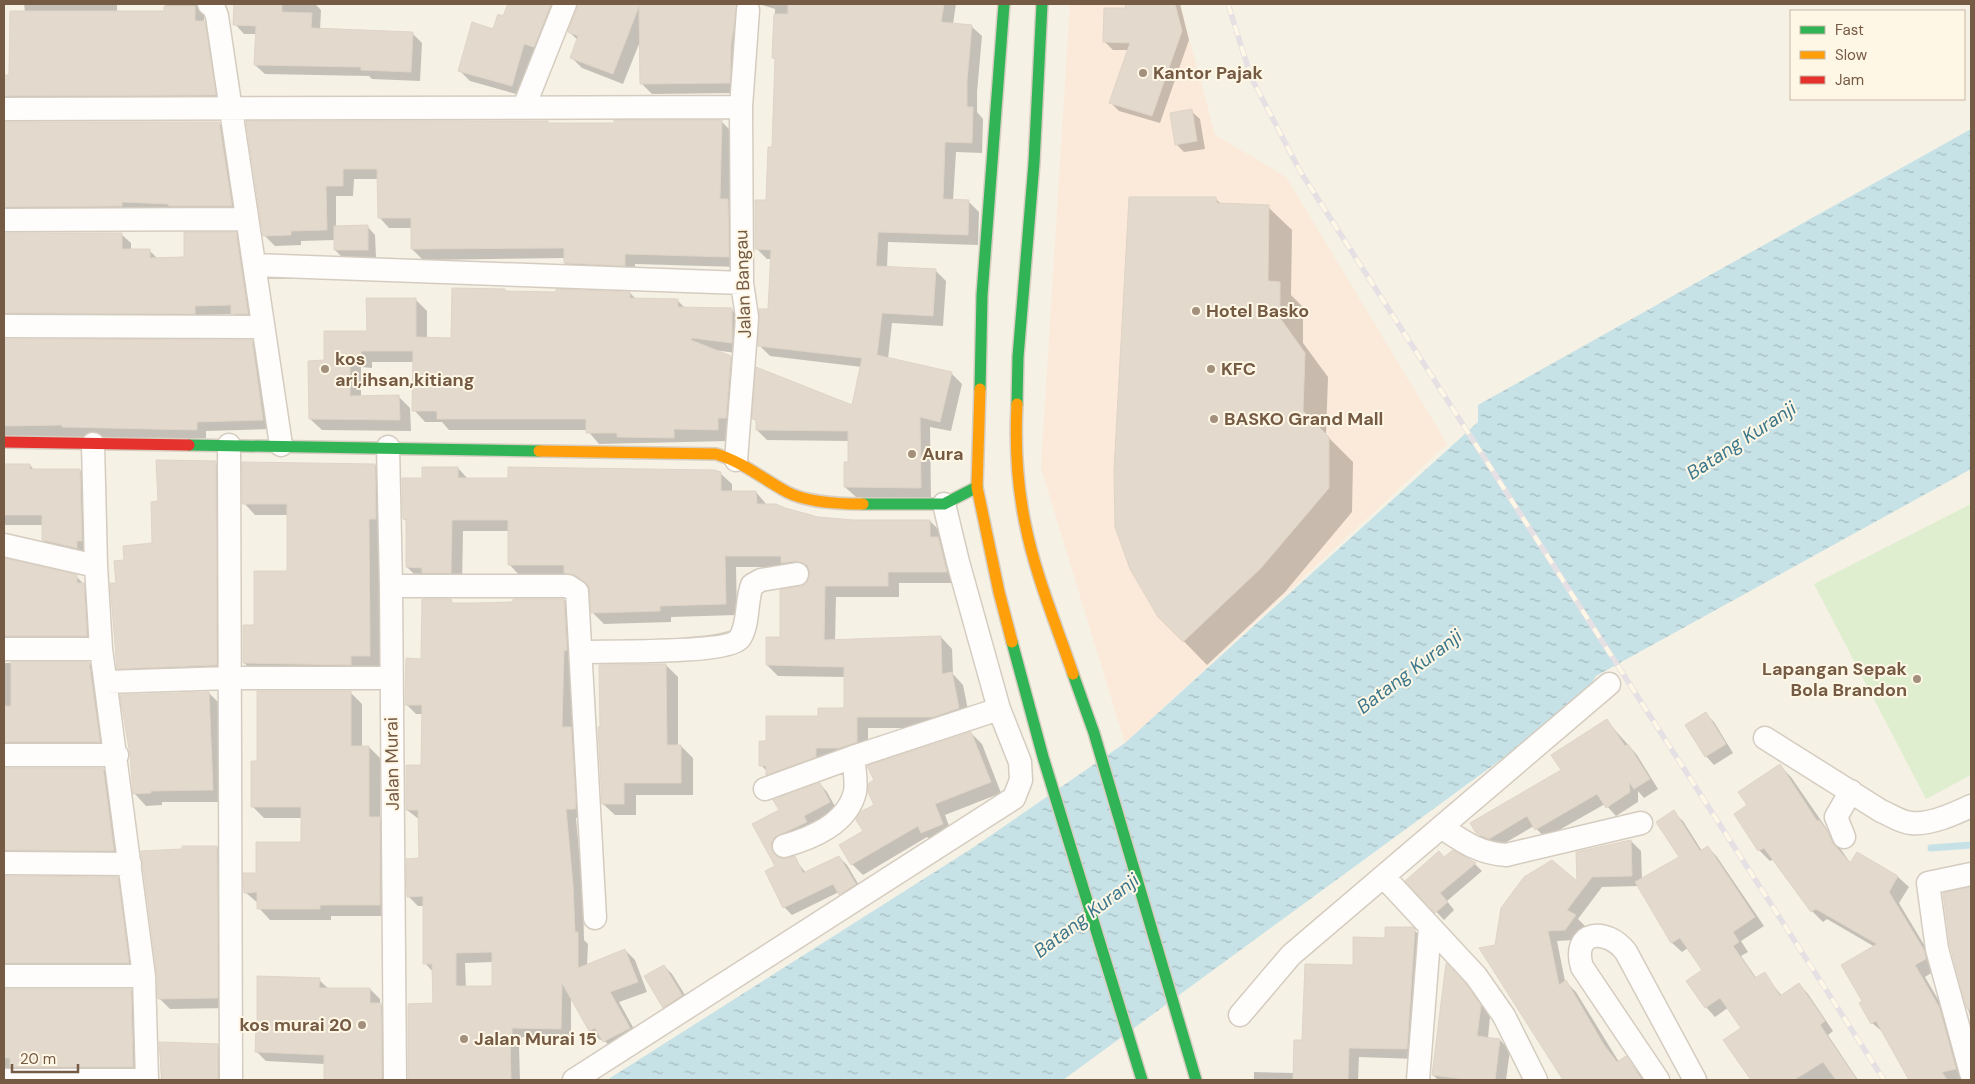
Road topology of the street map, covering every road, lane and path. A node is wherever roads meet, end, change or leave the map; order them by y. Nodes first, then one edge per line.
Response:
1 (209, 4) edge
2 (565, 4) edge
3 (1004, 4) edge
4 (1042, 4) edge
5 (748, 10) dead end
6 (524, 107) junction
7 (741, 107) junction
8 (230, 108) junction
9 (4, 109) edge
10 (247, 219) junction
11 (4, 220) edge
12 (254, 265) junction
13 (742, 283) junction
14 (4, 326) edge
15 (263, 327) junction
16 (4, 442) edge
17 (93, 444) junction
18 (229, 445) junction
19 (281, 446) junction
20 (388, 447) junction
21 (736, 460) junction
22 (977, 487) junction
23 (944, 504) junction
24 (4, 545) edge
25 (96, 566) junction
26 (797, 574) dead end
27 (391, 586) junction
28 (101, 648) junction
29 (4, 649) edge
30 (581, 652) junction
31 (230, 678) junction
32 (390, 678) junction
33 (106, 682) junction
34 (1608, 684) dead end
35 (999, 709) junction
36 (1765, 738) dead end
37 (4, 755) edge
38 (117, 755) junction
39 (853, 756) junction
40 (765, 789) dead end
41 (1851, 791) junction
42 (1971, 806) edge
43 (1641, 823) dead end
44 (1441, 827) junction
45 (1844, 837) dead end
46 (784, 846) dead end
47 (4, 864) edge
48 (130, 864) junction
49 (1971, 874) edge
50 (1384, 877) junction
51 (595, 918) dead end
52 (1430, 927) junction
53 (4, 976) edge
54 (144, 976) junction
55 (1240, 1015) dead end
56 (1971, 1073) edge
57 (4, 1080) edge
58 (32, 1080) edge
59 (147, 1080) edge
60 (231, 1080) edge
61 (395, 1080) edge
62 (574, 1080) edge
63 (1142, 1080) edge
64 (1196, 1080) edge
65 (1418, 1080) edge
66 (1536, 1080) edge
67 (1658, 1080) edge
68 (1695, 1080) edge

1 - 8 street
2 - 6 street
3 - 22 main road
4 - 64 main road
5 - 7 street, Jalan Bangau
6 - 7 street
6 - 8 street
7 - 13 street, Jalan Bangau
8 - 9 street
8 - 10 street
10 - 11 street
10 - 12 street
12 - 13 street
12 - 15 street
13 - 21 street, Jalan Bangau
14 - 15 street
15 - 19 street
16 - 17 main road
17 - 18 main road
17 - 25 street
18 - 19 main road
18 - 31 street
19 - 20 main road
20 - 21 main road
20 - 27 street, Jalan Murai
21 - 23 main road
22 - 23 main road
22 - 63 main road
23 - 35 street
24 - 25 street
25 - 28 street
26 - 30 street
27 - 30 street
27 - 32 street, Jalan Murai
28 - 29 street
28 - 33 street
30 - 51 street
31 - 32 street
31 - 33 street
31 - 60 street
32 - 61 street, Jalan Murai
33 - 38 street
34 - 44 street
35 - 39 street
35 - 62 street
36 - 41 street
37 - 38 street
38 - 48 street
39 - 40 street
39 - 46 street
41 - 42 street
41 - 45 street
43 - 44 street
44 - 50 street
47 - 48 street
48 - 54 street
49 - 56 street
50 - 52 street
50 - 55 street
52 - 65 street
52 - 66 street
53 - 54 street
54 - 59 street
57 - 58 street
58 - 59 street
67 - 68 street

